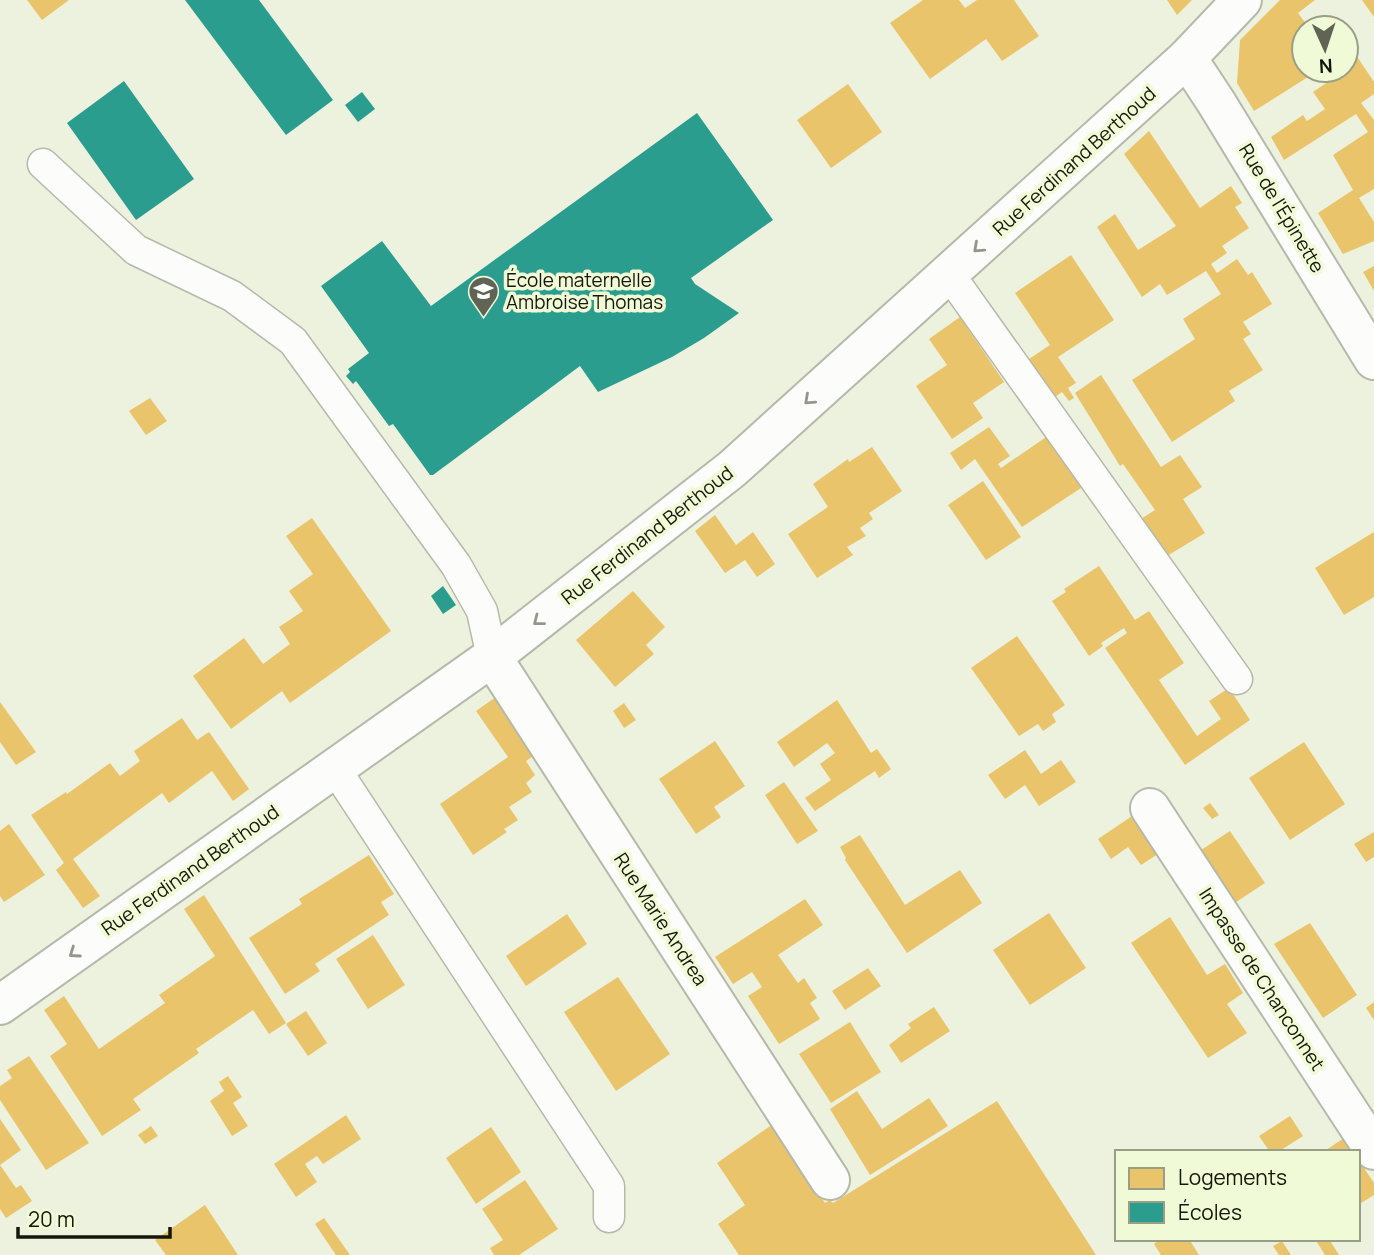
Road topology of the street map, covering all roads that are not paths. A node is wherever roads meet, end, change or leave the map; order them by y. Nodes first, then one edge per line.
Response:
1 (1242, 0) edge
2 (1187, 58) junction
3 (43, 164) dead end
4 (949, 274) junction
5 (1374, 360) edge
6 (492, 657) junction
7 (1237, 679) dead end
8 (334, 767) junction
9 (1150, 808) dead end
10 (0, 1005) edge
11 (1374, 1150) edge
12 (830, 1180) dead end
13 (609, 1217) dead end

1 - 2 street, Rue Ferdinand Berthoud
2 -> 4 street, Rue Ferdinand Berthoud
2 - 5 street, Rue de l'Épinette
3 - 6 lane
4 -> 6 street, Rue Ferdinand Berthoud
4 - 7 lane
6 - 8 street, Rue Ferdinand Berthoud
6 - 12 street, Rue Marie Andrea
8 -> 10 street, Rue Ferdinand Berthoud
8 - 13 lane
9 - 11 street, Impasse de Chanconnet

